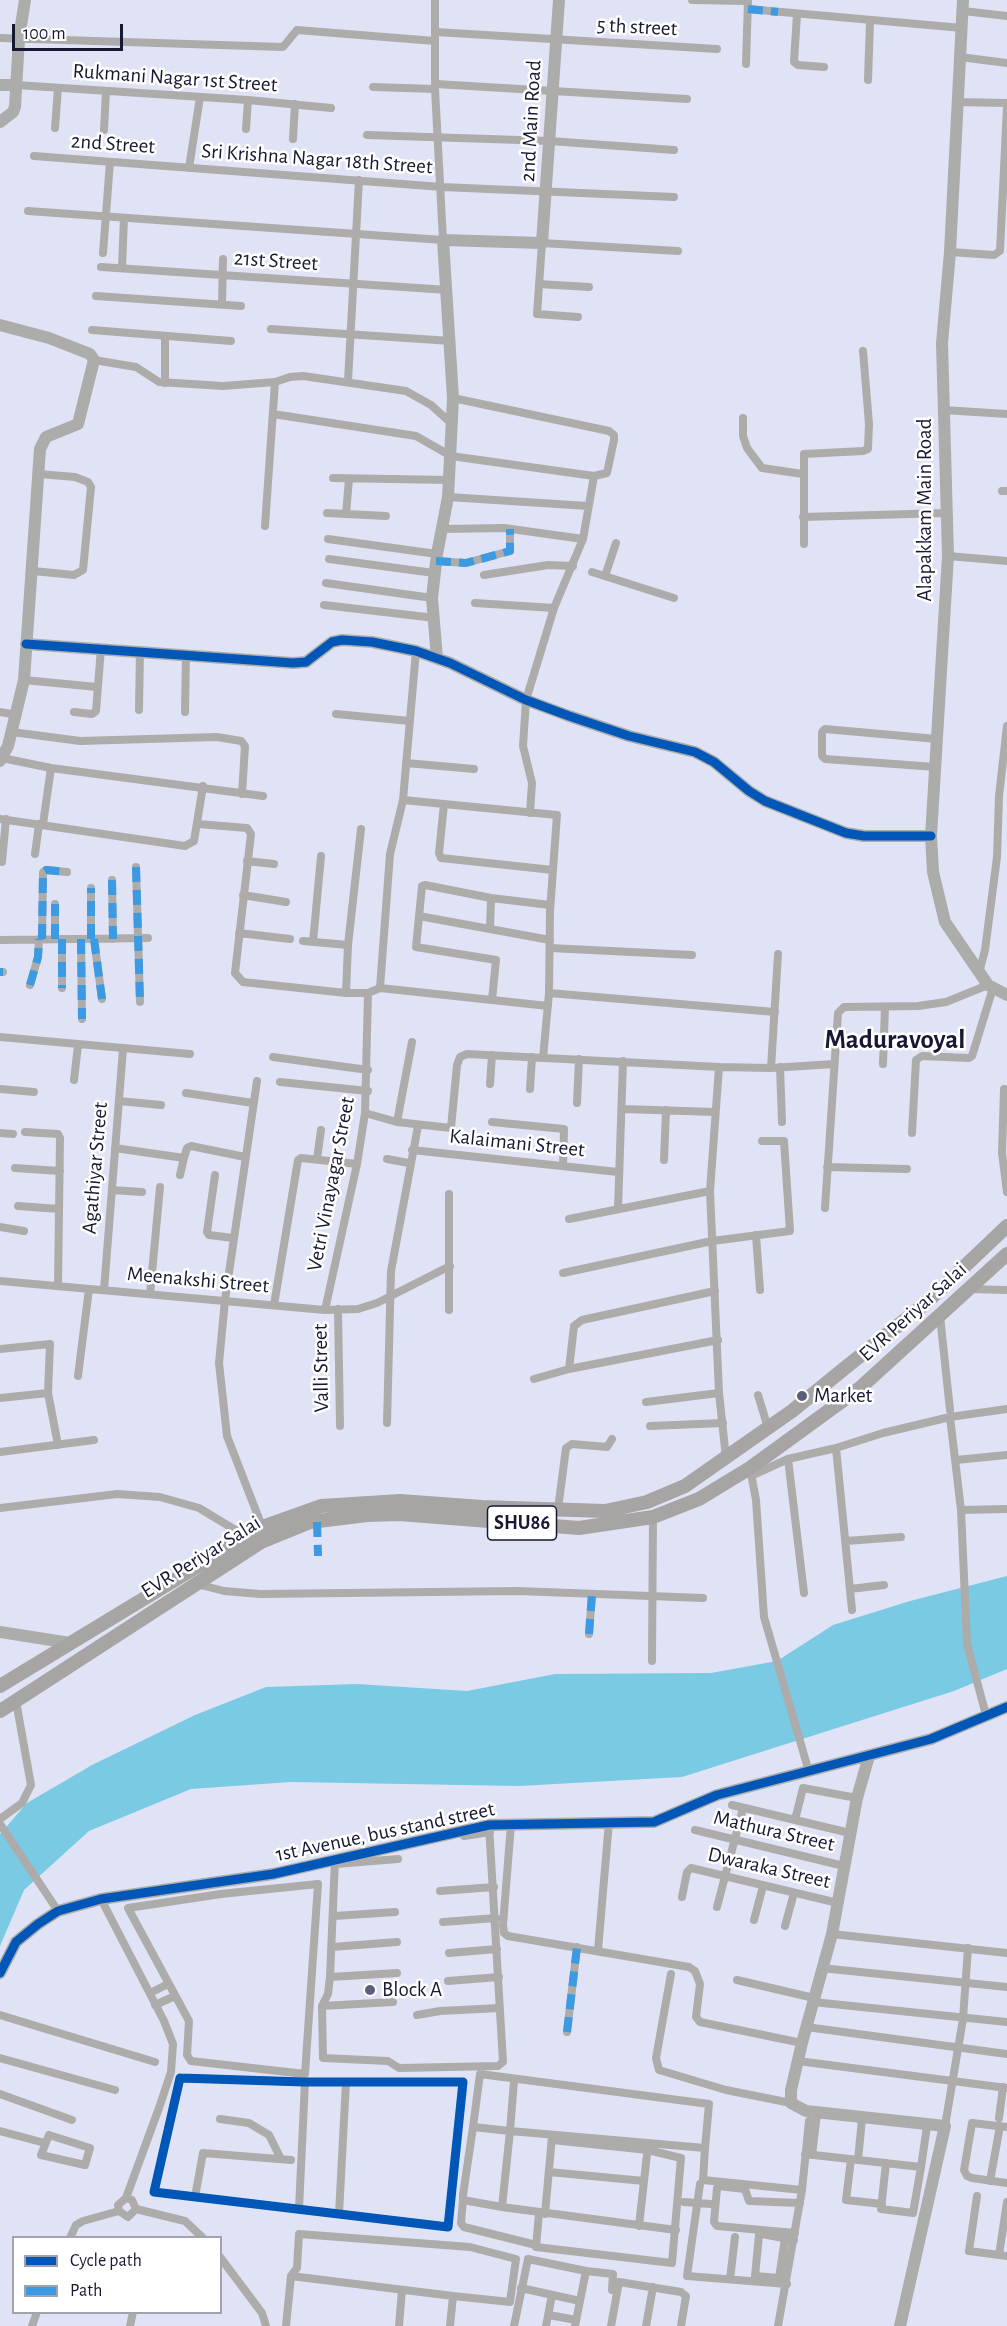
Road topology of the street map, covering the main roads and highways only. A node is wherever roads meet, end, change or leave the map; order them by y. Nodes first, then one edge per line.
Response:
1 (1007, 1226) edge
2 (1007, 1254) edge
3 (913, 1313) junction
4 (925, 1329) junction
5 (434, 1510) junction
6 (266, 1532) junction
7 (0, 1686) edge
8 (0, 1711) edge

1 - 3 main road, EVR Periyar Salai / SHU86
2 - 4 main road, EVR Periyar Salai / SHU86
3 - 4 main road
3 - 5 main road, EVR Periyar Salai / SHU86
4 - 5 main road, EVR Periyar Salai / SHU86
5 - 6 main road, EVR Periyar Salai / SHU86
6 - 7 main road, EVR Periyar Salai / SHU86
6 - 8 main road, EVR Periyar Salai / SHU86

